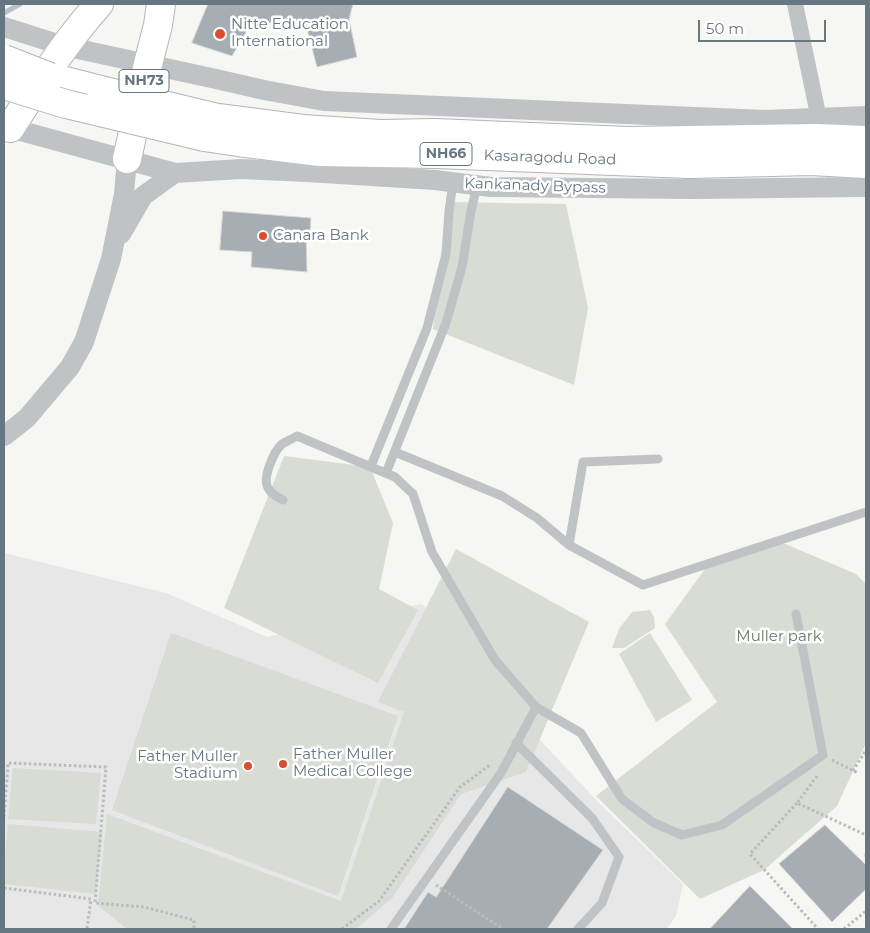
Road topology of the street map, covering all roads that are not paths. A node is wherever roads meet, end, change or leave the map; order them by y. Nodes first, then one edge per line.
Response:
1 (99, 4) edge
2 (161, 4) edge
3 (796, 4) edge
4 (4, 27) edge
5 (64, 46) junction
6 (4, 59) edge
7 (148, 64) junction
8 (4, 85) edge
9 (866, 116) edge
10 (820, 119) junction
11 (7, 126) edge
12 (211, 128) junction
13 (866, 140) edge
14 (127, 159) junction
15 (866, 164) edge
16 (175, 172) junction
17 (453, 182) junction
18 (477, 186) junction
19 (866, 187) edge
20 (110, 259) junction
21 (4, 436) edge
22 (395, 452) junction
23 (658, 459) dead end
24 (371, 466) junction
25 (386, 473) junction
26 (284, 500) dead end
27 (866, 512) edge
28 (569, 545) junction
29 (796, 614) dead end
30 (536, 707) junction
31 (515, 745) junction
32 (391, 929) edge
33 (578, 929) edge

1 - 5 highway
2 - 7 highway, NH73
3 - 10 street
4 - 5 street
5 - 7 street
5 - 11 highway
6 - 12 highway, NH66, bridge
7 - 10 street
7 - 14 highway, NH73
8 - 12 highway, NH66, bridge
9 - 10 street
11 - 14 street, Kankanady Bypass
12 - 13 highway, Kasaragodu Road / NH66
12 - 15 highway, Kasaragodu Road / NH66
14 - 16 street, Kankanady Bypass
14 - 20 street
16 - 17 street, Kankanady Bypass
16 - 20 street
17 - 18 street, Kankanady Bypass
17 - 24 lane
18 - 19 street, Kankanady Bypass
18 - 22 lane
20 - 21 street
22 - 25 lane
22 - 28 lane
23 - 28 lane
24 - 25 lane
24 - 26 lane
25 - 30 lane
27 - 28 lane
29 - 30 lane
30 - 31 lane
31 - 32 lane
31 - 33 lane

